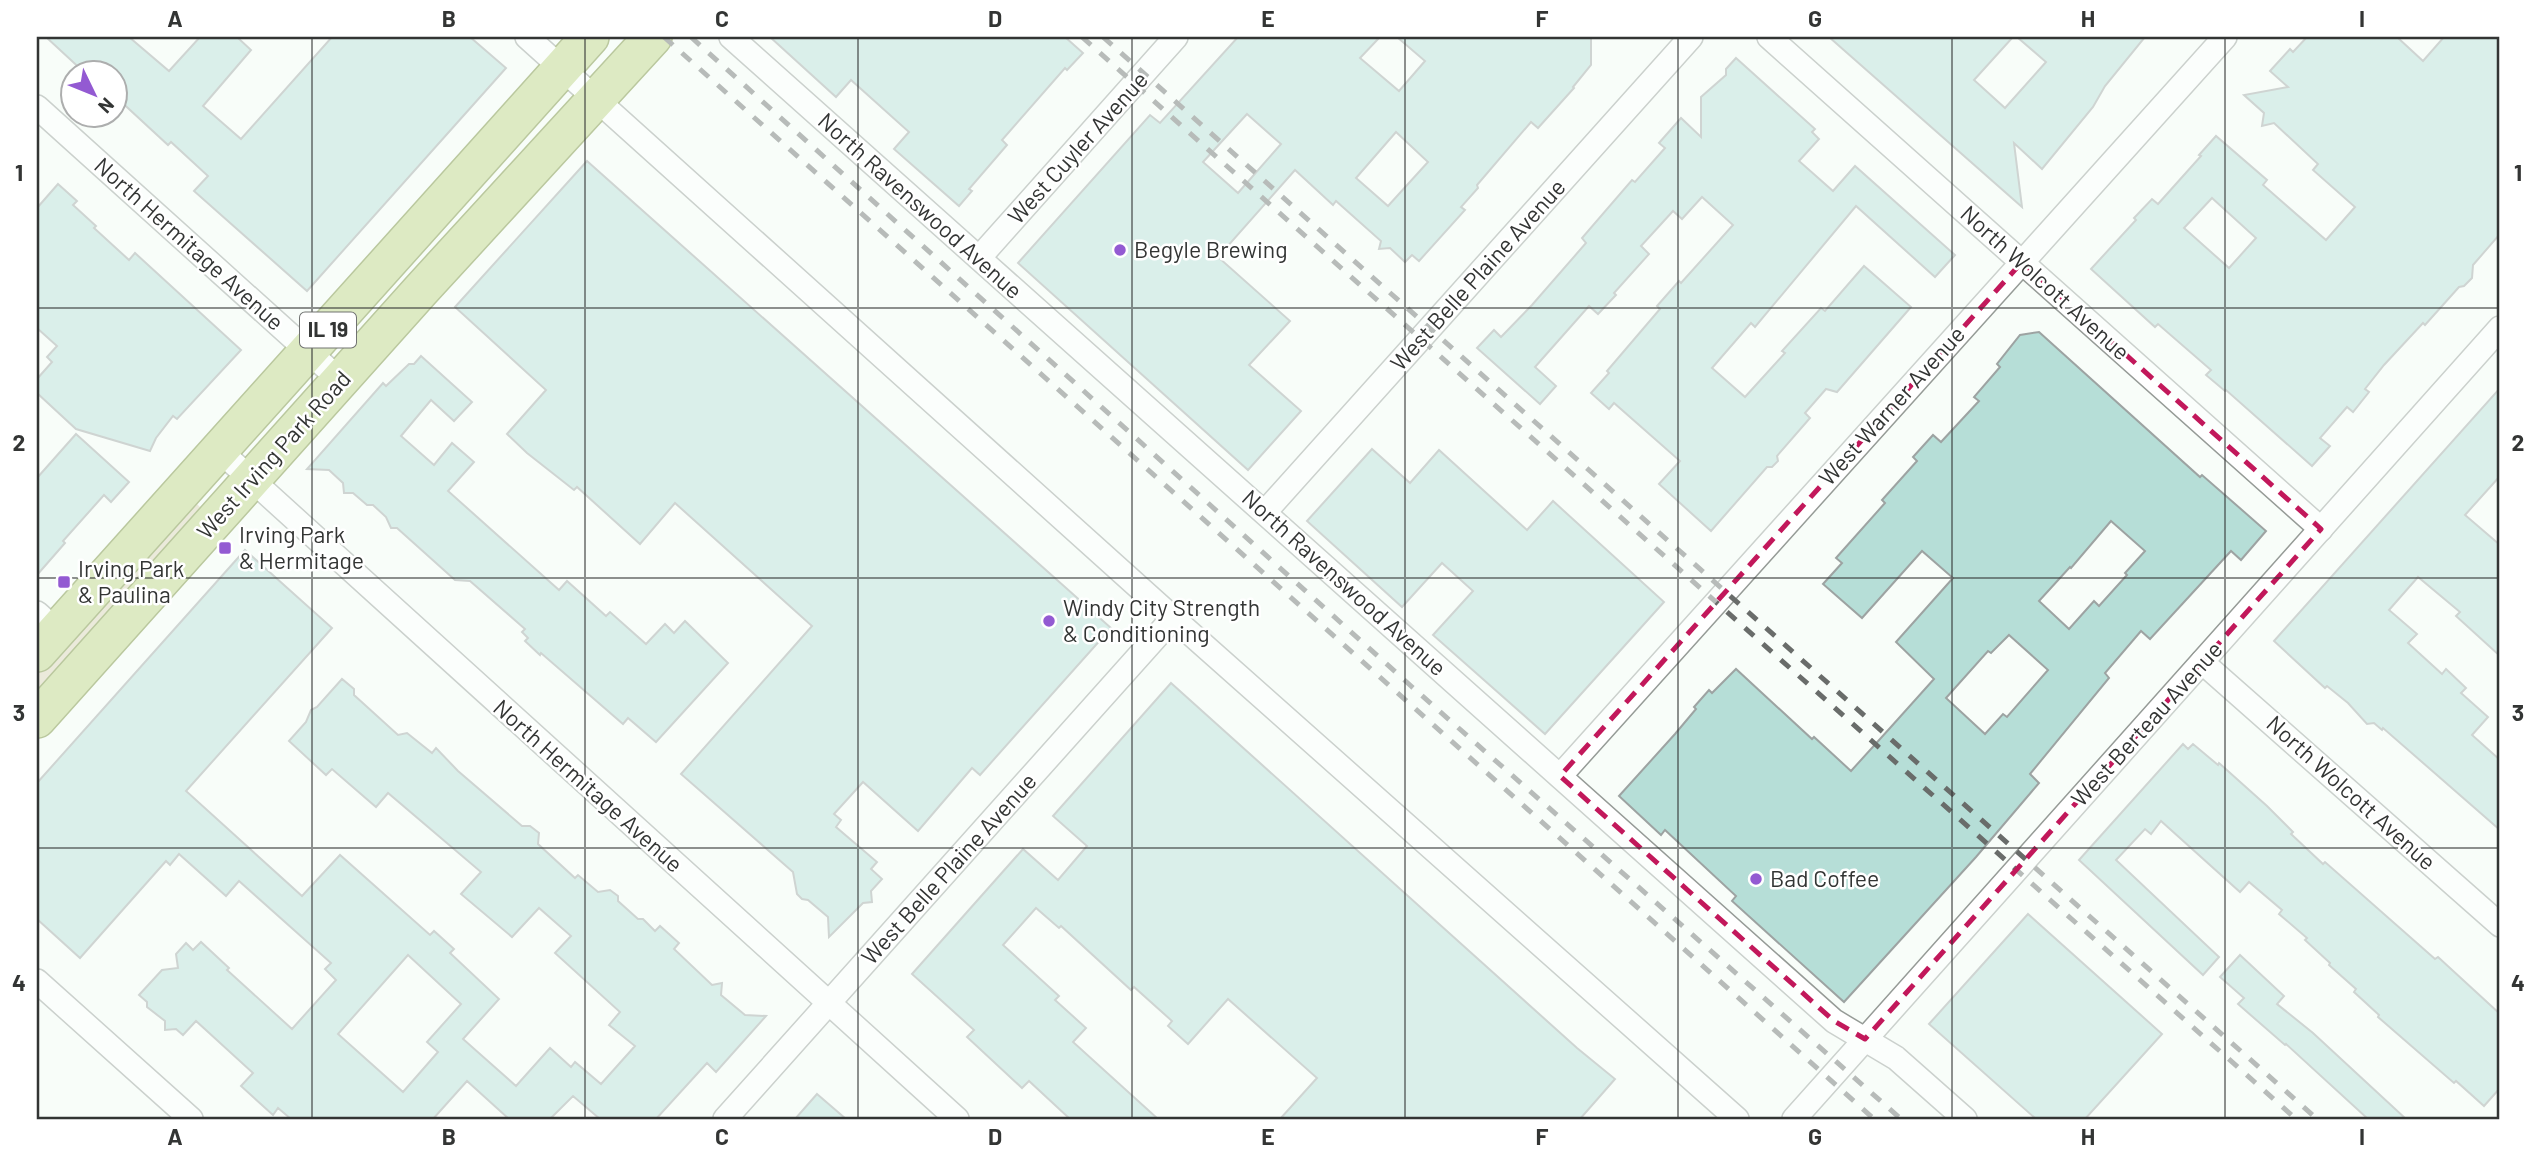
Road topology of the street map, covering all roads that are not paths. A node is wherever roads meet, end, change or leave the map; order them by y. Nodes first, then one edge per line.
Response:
1 (527, 37) edge
2 (590, 37) edge
3 (653, 37) edge
4 (731, 37) edge
5 (1176, 37) edge
6 (1691, 37) edge
7 (1769, 37) edge
8 (2225, 37) edge
9 (562, 68) junction
10 (597, 100) junction
11 (37, 107) edge
12 (979, 258) junction
13 (2022, 262) junction
14 (2500, 328) edge
15 (309, 351) junction
16 (341, 381) junction
17 (220, 451) junction
18 (252, 480) junction
19 (1265, 513) junction
20 (2321, 529) junction
21 (1173, 618) junction
22 (43, 633) edge
23 (2202, 662) junction
24 (37, 719) edge
25 (1560, 776) junction
26 (2500, 925) edge
27 (37, 981) edge
28 (828, 1005) junction
29 (1865, 1039) junction
30 (191, 1119) edge
31 (725, 1119) edge
32 (957, 1119) edge
33 (1737, 1119) edge
34 (1794, 1119) edge
35 (1965, 1119) edge

1 - 9 street
2 - 9 main road, West Irving Park Road / IL 19
3 - 10 main road, West Irving Park Road / IL 19
4 - 12 street, North Ravenswood Avenue
5 - 12 street, West Cuyler Avenue
6 - 19 street, West Belle Plaine Avenue
7 - 13 street, North Wolcott Avenue
8 - 13 street, West Warner Avenue
9 - 10 street
9 - 15 main road, West Irving Park Road / IL 19
10 - 16 main road, West Irving Park Road / IL 19
10 - 21 street
11 - 15 street, North Hermitage Avenue
12 - 19 street, North Ravenswood Avenue
13 - 20 street, North Wolcott Avenue
13 - 25 street, West Warner Avenue
14 - 20 street, West Berteau Avenue
15 - 16 street, North Hermitage Avenue
15 - 17 main road, West Irving Park Road / IL 19
16 - 18 main road, West Irving Park Road / IL 19
17 - 18 street, North Hermitage Avenue
17 - 22 main road, West Irving Park Road / IL 19
18 - 24 main road, West Irving Park Road / IL 19
18 - 28 street, North Hermitage Avenue
19 - 25 street, North Ravenswood Avenue
20 - 23 street, West Berteau Avenue
21 - 28 street, West Belle Plaine Avenue
21 - 33 street
23 - 26 street, North Wolcott Avenue
23 - 29 street, West Berteau Avenue
25 - 29 street, North Ravenswood Avenue
27 - 30 street
28 - 31 street, West Belle Plaine Avenue
28 - 32 street, North Hermitage Avenue
29 - 34 street, West Berteau Avenue
29 - 35 street, North Ravenswood Avenue

